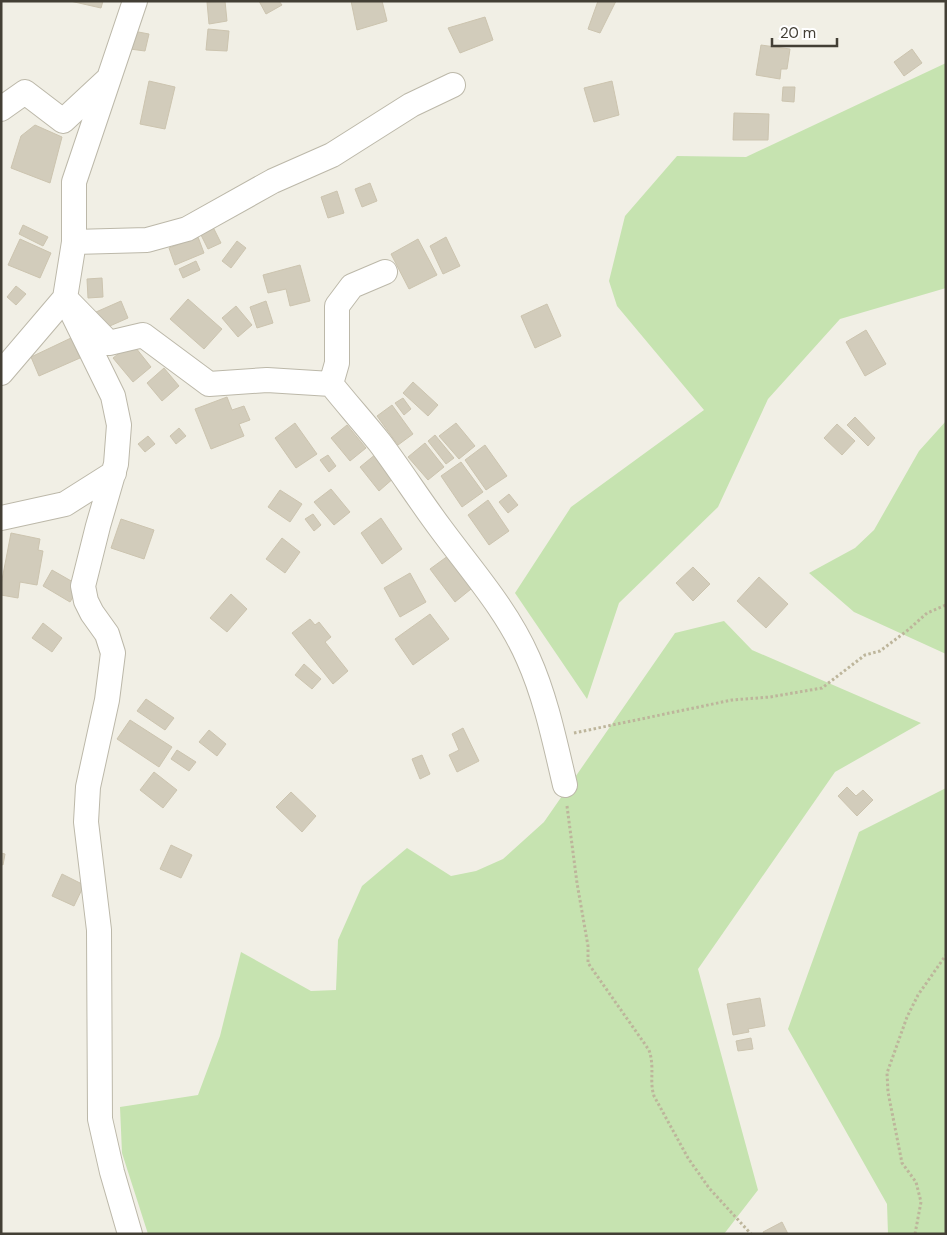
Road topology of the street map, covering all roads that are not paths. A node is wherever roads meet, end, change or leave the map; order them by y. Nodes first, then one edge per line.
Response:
1 (135, 1) edge
2 (107, 80) junction
3 (453, 85) dead end
4 (1, 109) edge
5 (74, 242) junction
6 (385, 272) dead end
7 (65, 298) junction
8 (1, 373) edge
9 (331, 384) junction
10 (114, 474) junction
11 (1, 518) edge
12 (565, 785) road end
13 (130, 1234) edge

1 - 2 street
2 - 4 street
2 - 5 street
3 - 5 street
5 - 7 street
6 - 9 street
7 - 8 street
7 - 9 street
7 - 10 street
9 - 12 street
10 - 11 street
10 - 13 street

